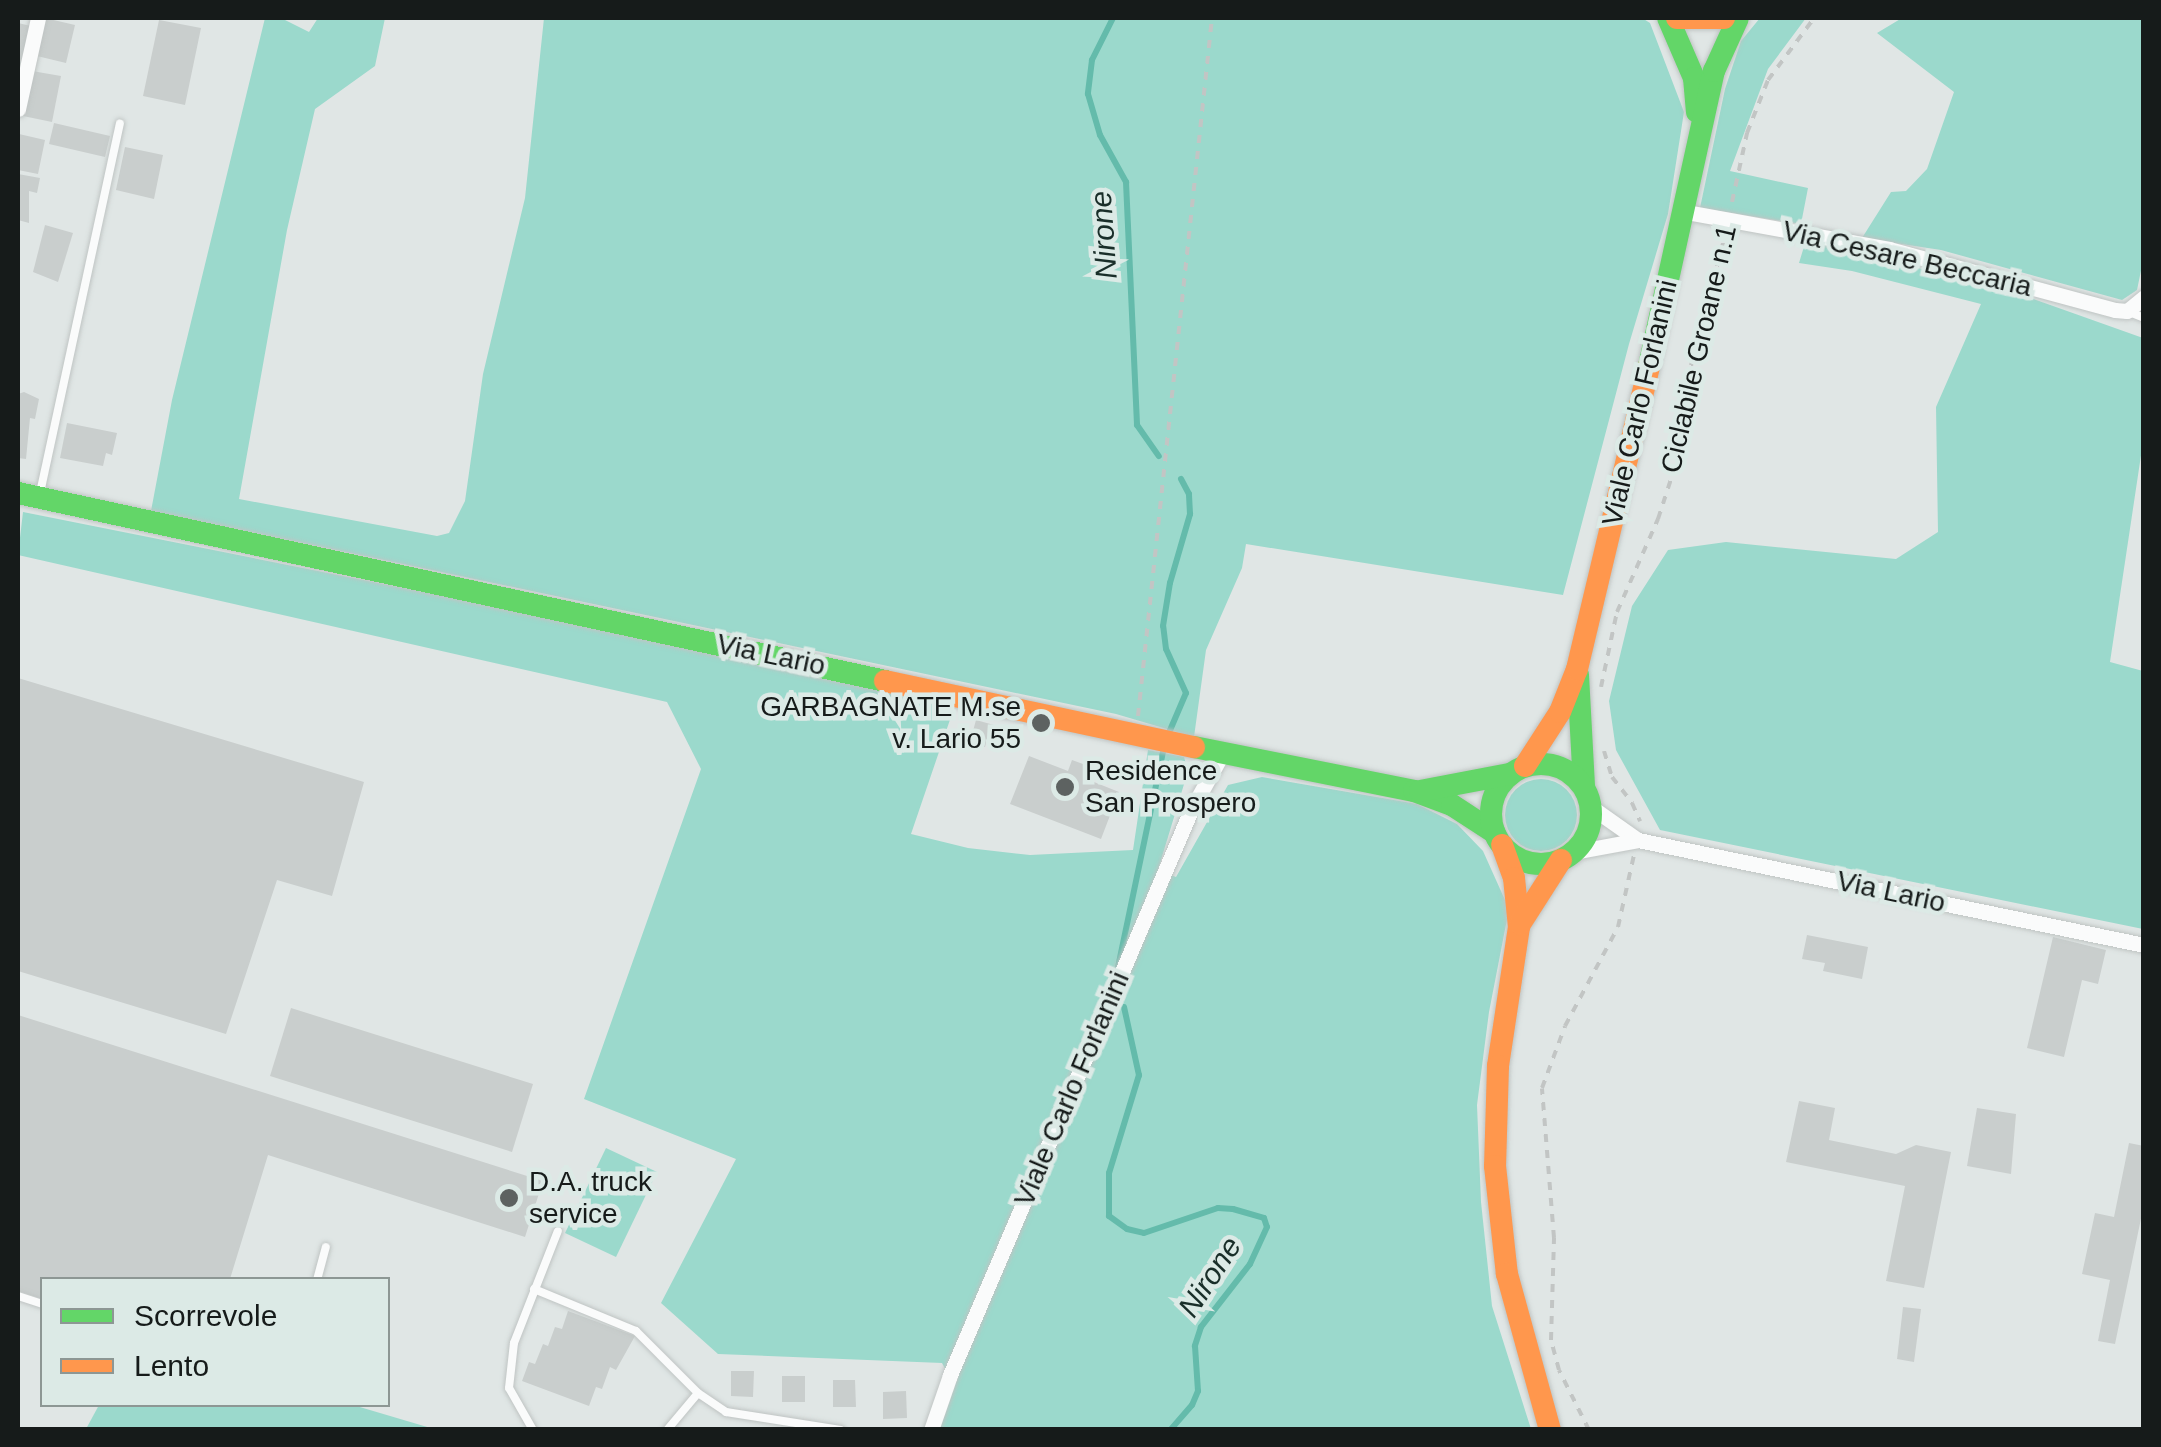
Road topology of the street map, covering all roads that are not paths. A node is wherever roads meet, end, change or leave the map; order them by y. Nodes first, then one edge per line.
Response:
1 (38, 18) edge
2 (1668, 18) edge
3 (1677, 18) edge
4 (1724, 18) edge
5 (1738, 18) edge
6 (18, 109) edge
7 (120, 124) dead end
8 (1699, 136) junction
9 (1686, 212) junction
10 (2144, 297) edge
11 (2127, 311) junction
12 (2144, 318) edge
13 (28, 496) edge
14 (1577, 669) junction
15 (1222, 754) junction
16 (1517, 770) junction
17 (1414, 791) junction
18 (1588, 797) junction
19 (1499, 839) junction
20 (1638, 840) junction
21 (1568, 856) junction
22 (1519, 927) junction
23 (2144, 945) edge
24 (558, 1231) dead end
25 (326, 1248) dead end
26 (317, 1277) edge
27 (534, 1289) junction
28 (698, 1393) junction
29 (533, 1430) edge
30 (666, 1430) edge
31 (841, 1430) edge
32 (932, 1430) edge
33 (1550, 1430) edge

1 - 6 street
2 - 8 street, Viale Carlo Forlanini
3 - 4 street
5 - 8 street, Viale Carlo Forlanini
7 - 13 lane
8 - 9 street, Viale Carlo Forlanini
9 - 11 street, Via Cesare Beccaria
9 - 14 street, Viale Carlo Forlanini
10 - 11 street
11 - 12 lane
13 - 15 street, Via Lario
14 - 16 street, Viale Carlo Forlanini
14 - 18 street, Viale Carlo Forlanini
15 - 17 street, Via Lario
15 - 32 street, Viale Carlo Forlanini
16 - 17 street, Via Lario
16 - 18 street
16 - 19 street
17 - 19 street, Via Lario
18 - 20 street, Via Lario
18 - 21 street
19 - 21 street
19 - 22 street
20 - 21 street, Via Lario
20 - 23 street, Via Lario
21 - 22 street
22 - 33 street
24 - 27 lane
25 - 26 lane
27 - 28 lane
27 - 29 lane
28 - 30 lane
28 - 31 lane

